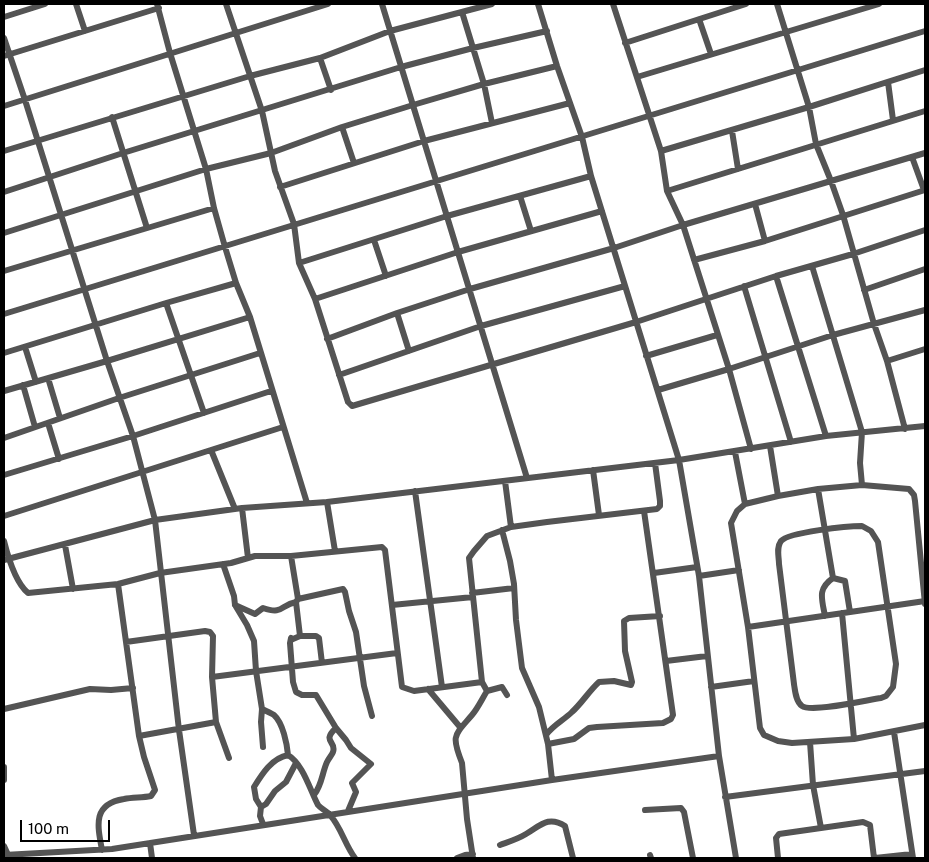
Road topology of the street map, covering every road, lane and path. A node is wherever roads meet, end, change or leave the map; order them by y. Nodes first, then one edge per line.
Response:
1 (45, 4) edge
2 (76, 4) edge
3 (226, 4) edge
4 (328, 4) edge
5 (382, 4) edge
6 (492, 4) edge
7 (538, 4) edge
8 (615, 4) edge
9 (746, 4) edge
10 (777, 4) edge
11 (879, 4) edge
12 (158, 6) edge
13 (865, 6) edge
14 (462, 12) junction
15 (4, 17) edge
16 (699, 19) junction
17 (85, 31) junction
18 (390, 31) junction
19 (547, 31) junction
20 (925, 31) edge
21 (235, 32) junction
22 (786, 32) junction
23 (4, 38) edge
24 (625, 43) junction
25 (474, 48) junction
26 (170, 53) junction
27 (711, 54) junction
28 (6, 55) edge
29 (320, 58) junction
30 (557, 66) junction
31 (401, 67) junction
32 (797, 70) junction
33 (925, 70) edge
34 (250, 76) junction
35 (637, 77) junction
36 (888, 82) junction
37 (484, 84) junction
38 (331, 90) junction
39 (183, 96) junction
40 (25, 100) junction
41 (570, 103) junction
42 (413, 105) junction
43 (4, 106) edge
44 (809, 107) junction
45 (262, 111) junction
46 (925, 111) edge
47 (650, 116) junction
48 (112, 117) junction
49 (893, 120) junction
50 (492, 123) junction
51 (342, 127) junction
52 (195, 131) junction
53 (732, 131) junction
54 (582, 137) junction
55 (38, 141) junction
56 (424, 142) junction
57 (816, 144) junction
58 (4, 151) edge
59 (661, 151) junction
60 (271, 152) junction
61 (123, 153) junction
62 (925, 153) edge
63 (912, 157) junction
64 (354, 163) junction
65 (206, 169) junction
66 (738, 169) junction
67 (591, 176) junction
68 (49, 178) junction
69 (437, 180) junction
70 (831, 181) junction
71 (280, 187) junction
72 (925, 190) edge
73 (667, 191) junction
74 (4, 192) edge
75 (135, 192) junction
76 (520, 196) junction
77 (755, 204) junction
78 (214, 208) junction
79 (602, 211) junction
80 (61, 216) junction
81 (447, 216) junction
82 (843, 216) junction
83 (294, 224) junction
84 (683, 225) junction
85 (147, 228) junction
86 (925, 230) edge
87 (531, 231) junction
88 (4, 232) edge
89 (374, 240) junction
90 (765, 241) junction
91 (225, 247) junction
92 (614, 248) junction
93 (72, 250) junction
94 (458, 252) junction
95 (853, 254) junction
96 (694, 260) junction
97 (299, 263) junction
98 (812, 266) junction
99 (925, 269) edge
100 (4, 271) edge
101 (386, 276) junction
102 (776, 276) junction
103 (236, 284) junction
104 (625, 286) junction
105 (744, 286) junction
106 (470, 289) junction
107 (84, 290) junction
108 (864, 290) junction
109 (706, 298) junction
110 (316, 299) junction
111 (166, 303) junction
112 (925, 310) edge
113 (397, 313) junction
114 (4, 314) edge
115 (250, 316) junction
116 (636, 322) junction
117 (874, 324) junction
118 (95, 325) junction
119 (481, 326) junction
120 (717, 335) junction
121 (833, 335) junction
122 (177, 339) junction
123 (327, 339) junction
124 (799, 346) junction
125 (25, 347) junction
126 (925, 349) edge
127 (409, 351) junction
128 (4, 353) edge
129 (260, 353) junction
130 (646, 356) junction
131 (766, 357) junction
132 (107, 361) junction
133 (887, 361) junction
134 (492, 364) junction
135 (729, 369) junction
136 (192, 375) junction
137 (339, 375) junction
138 (48, 378) junction
139 (36, 382) junction
140 (23, 385) junction
141 (658, 390) junction
142 (4, 391) edge
143 (271, 391) junction
144 (119, 398) junction
145 (204, 413) junction
146 (60, 418) junction
147 (48, 423) junction
148 (925, 426) edge
149 (35, 427) junction
150 (283, 427) junction
151 (905, 429) junction
152 (862, 432) junction
153 (133, 436) junction
154 (826, 436) junction
155 (4, 438) edge
156 (791, 442) junction
157 (770, 446) junction
158 (751, 449) junction
159 (211, 450) junction
160 (734, 452) junction
161 (59, 458) junction
162 (679, 460) junction
163 (655, 463) junction
164 (592, 470) junction
165 (142, 471) junction
166 (4, 475) edge
167 (527, 478) junction
168 (505, 480) junction
169 (862, 485) junction
170 (818, 489) junction
171 (415, 491) junction
172 (778, 496) junction
173 (327, 502) junction
174 (307, 503) junction
175 (745, 504) junction
176 (242, 508) junction
177 (235, 509) junction
178 (644, 511) junction
179 (599, 515) junction
180 (4, 516) edge
181 (155, 520) junction
182 (511, 527) junction
183 (826, 529) junction
184 (502, 530) junction
185 (4, 541) edge
186 (65, 545) junction
187 (923, 549) edge
188 (335, 551) junction
189 (291, 556) junction
190 (248, 558) junction
191 (6, 559) edge
192 (223, 564) junction
193 (697, 566) junction
194 (739, 570) junction
195 (160, 573) junction
196 (654, 573) junction
197 (699, 576) junction
198 (833, 578) junction
199 (118, 584) junction
200 (514, 588) junction
201 (73, 589) junction
202 (473, 595) junction
203 (297, 600) junction
204 (430, 600) junction
205 (925, 602) edge
206 (235, 605) junction
207 (392, 605) junction
208 (888, 606) junction
209 (850, 612) junction
210 (842, 614) junction
211 (660, 616) junction
212 (824, 616) junction
213 (787, 621) junction
214 (748, 627) junction
215 (169, 636) junction
216 (300, 636) junction
217 (126, 642) junction
218 (397, 653) junction
219 (707, 656) junction
220 (360, 658) junction
221 (666, 661) junction
222 (322, 663) junction
223 (293, 666) junction
224 (256, 671) junction
225 (212, 677) junction
226 (754, 680) junction
227 (482, 682) junction
228 (442, 687) junction
229 (711, 687) junction
230 (133, 688) junction
231 (428, 689) junction
232 (487, 692) junction
233 (506, 696) dead end
234 (850, 704) junction
235 (4, 709) edge
236 (262, 709) junction
237 (372, 716) dead end
238 (216, 722) junction
239 (925, 726) edge
240 (460, 727) junction
241 (336, 728) junction
242 (179, 730) junction
243 (894, 732) junction
244 (546, 735) junction
245 (139, 736) junction
246 (854, 739) junction
247 (810, 742) junction
248 (548, 744) junction
249 (263, 747) dead end
250 (288, 755) junction
251 (719, 756) junction
252 (229, 758) dead end
253 (296, 763) junction
254 (4, 767) edge
255 (925, 771) edge
256 (902, 774) junction
257 (4, 780) edge
258 (552, 780) junction
259 (813, 785) junction
260 (465, 794) junction
261 (314, 795) junction
262 (725, 796) junction
263 (261, 807) junction
264 (645, 810) dead end
265 (348, 811) junction
266 (330, 814) junction
267 (263, 824) junction
268 (821, 828) junction
269 (194, 836) junction
270 (150, 843) junction
271 (500, 845) dead end
272 (4, 846) edge
273 (102, 850) junction
274 (7, 856) edge
275 (473, 856) edge
276 (912, 856) edge
277 (152, 858) edge
278 (356, 858) edge
279 (456, 858) edge
280 (573, 858) edge
281 (693, 858) edge
282 (736, 858) edge
283 (778, 858) edge
284 (874, 858) edge

1 - 15 street
2 - 17 street
3 - 21 street
4 - 21 street
5 - 18 street
6 - 14 street
7 - 19 street
8 - 24 street
9 - 16 street
10 - 22 street
11 - 13 street
12 - 17 street
12 - 26 street
13 - 22 street
14 - 18 street
14 - 25 street
16 - 24 street
16 - 27 street
17 - 28 street
18 - 29 street
18 - 31 street
19 - 25 street
19 - 30 street
20 - 32 street
21 - 26 street
21 - 34 street
22 - 27 street
22 - 32 street
23 - 28 street
24 - 35 street
25 - 31 street
25 - 37 street
26 - 39 street
26 - 40 street
27 - 35 street
28 - 40 street
29 - 34 street
29 - 38 street
30 - 37 street
30 - 41 street
31 - 38 street
31 - 42 street
32 - 44 street
32 - 47 street
33 - 36 street
34 - 39 street
34 - 45 street
35 - 47 street
36 - 44 street
36 - 49 street
37 - 42 street
37 - 50 street
38 - 45 street
39 - 48 street
39 - 52 street
40 - 43 street
40 - 55 street
41 - 50 street
41 - 54 street
42 - 51 street
42 - 56 street
44 - 53 street
44 - 57 street
45 - 52 street
45 - 60 street
46 - 49 street
47 - 54 street
47 - 59 street
48 - 55 street
48 - 61 street
49 - 57 street
50 - 56 street
51 - 60 street
51 - 64 street
52 - 61 street
52 - 65 street
53 - 59 street
53 - 66 street
54 - 67 street
54 - 69 street
55 - 58 street
55 - 68 street
56 - 64 street
56 - 69 street
57 - 66 street
57 - 70 street
59 - 73 street
60 - 65 street
60 - 71 street
61 - 68 street
61 - 75 street
62 - 63 street
63 - 70 street
63 - 72 street
64 - 71 street
65 - 75 street
65 - 78 street
66 - 73 street
67 - 76 street
67 - 79 street
68 - 74 street
68 - 80 street
69 - 81 street
69 - 83 street
70 - 77 street
70 - 82 street
71 - 83 street
72 - 82 street
73 - 84 street
75 - 80 street
75 - 85 street
76 - 81 street
76 - 87 street
77 - 84 street
77 - 90 street
78 - 85 street
78 - 91 street
79 - 87 street
79 - 92 street
80 - 88 street
80 - 93 street
81 - 89 street
81 - 94 street
82 - 90 street
82 - 95 street
83 - 91 street
83 - 97 street
84 - 92 street
84 - 96 street
85 - 93 street
86 - 95 street
87 - 94 street
89 - 97 street
89 - 101 street
90 - 96 street
91 - 103 street
91 - 107 street
92 - 104 street
92 - 106 street
93 - 100 street
93 - 107 street
94 - 101 street
94 - 106 street
95 - 98 street
95 - 108 street
96 - 109 street
97 - 110 street
98 - 102 street
98 - 121 street
99 - 108 street
101 - 110 street
102 - 105 street
102 - 124 street
103 - 111 street
103 - 115 street
104 - 116 street
104 - 119 street
105 - 109 street
105 - 131 street
106 - 113 street
106 - 119 street
107 - 114 street
107 - 118 street
108 - 117 street
109 - 116 street
109 - 120 street
110 - 123 street
111 - 118 street
111 - 122 street
112 - 117 street
113 - 123 street
113 - 127 street
115 - 122 street
115 - 129 street
116 - 130 street
116 - 134 street
117 - 121 street
117 - 133 street
118 - 125 street
118 - 132 street
119 - 127 street
119 - 134 street
120 - 130 street
120 - 135 street
121 - 124 street
121 - 152 street
122 - 132 street
122 - 136 street
123 - 137 street
124 - 131 street
124 - 154 street
125 - 128 street
125 - 139 street
126 - 133 street
127 - 137 street
129 - 136 street
129 - 143 street
130 - 141 street
131 - 135 street
131 - 156 street
132 - 138 street
132 - 144 street
133 - 151 street
134 - 137 street
134 - 167 street
135 - 141 street
135 - 158 street
136 - 144 street
136 - 145 street
138 - 139 street
138 - 146 street
139 - 140 street
140 - 142 street
140 - 149 street
141 - 162 street
143 - 145 street
143 - 150 street
144 - 146 street
144 - 153 street
145 - 153 street
146 - 147 street
147 - 149 street
147 - 161 street
148 - 151 street
149 - 155 street
150 - 159 street
150 - 174 street
151 - 152 street
152 - 154 street
152 - 169 street
153 - 161 street
153 - 165 street
154 - 156 street
156 - 157 street
157 - 158 street
157 - 172 street
158 - 160 street
159 - 165 street
159 - 177 street
160 - 162 street
160 - 175 street
161 - 166 street
162 - 163 street
162 - 193 street
163 - 164 street
163 - 178 street
164 - 167 street
164 - 179 street
165 - 180 street
165 - 181 street
167 - 168 street
168 - 171 street
168 - 182 street
169 - 170 street
169 - 187 street
170 - 172 street
170 - 183 street
171 - 173 street
171 - 204 street
172 - 175 street
173 - 174 street
173 - 188 street
174 - 176 street
175 - 194 street
176 - 177 street
176 - 190 street
177 - 181 street
178 - 179 street
178 - 196 street
179 - 182 street
181 - 186 street
181 - 195 street
182 - 184 street
183 - 198 street
183 - 208 street
183 - 213 street
184 - 200 street
184 - 202 street
185 - 191 street
186 - 191 street
186 - 201 street
187 - 205 street
188 - 189 street
188 - 207 street
189 - 190 street
189 - 203 street
190 - 192 street
191 - 201 street
192 - 195 street
192 - 206 street
193 - 196 street
193 - 197 street
194 - 197 street
194 - 214 street
195 - 199 street
195 - 215 street
196 - 211 street
197 - 219 street
198 - 209 street
198 - 212 street
199 - 201 street
199 - 217 street
200 - 202 street
200 - 244 street
202 - 204 street
202 - 227 street
203 - 206 street
203 - 216 street
203 - 220 street
204 - 207 street
204 - 228 street
205 - 208 street
206 - 224 street
207 - 218 street
208 - 209 street
208 - 234 street
209 - 210 street
210 - 212 street
210 - 234 street
211 - 221 street
211 - 244 street
212 - 213 street
213 - 214 street
213 - 234 street
214 - 226 street
215 - 217 street
215 - 225 street
215 - 242 street
216 - 222 street
216 - 223 street
217 - 230 street
218 - 220 street
218 - 231 street
219 - 221 street
219 - 229 street
220 - 222 street
220 - 237 street
221 - 248 street
222 - 223 street
223 - 224 street
223 - 241 street
224 - 225 street
224 - 236 street
225 - 238 street
226 - 229 street
226 - 247 street
227 - 228 street
227 - 232 street
228 - 231 street
229 - 251 street
230 - 235 street
230 - 245 street
231 - 240 street
232 - 233 street
232 - 240 street
234 - 246 street
236 - 249 street
236 - 250 street
238 - 242 street
238 - 252 street
239 - 243 street
240 - 260 street
241 - 261 street
241 - 265 street
242 - 245 street
242 - 269 street
243 - 246 street
243 - 256 street
244 - 248 street
245 - 273 street
246 - 247 street
247 - 259 street
248 - 258 street
250 - 253 street
250 - 263 street
251 - 258 street
251 - 262 street
253 - 261 street
253 - 263 street
254 - 257 street
255 - 256 street
256 - 259 street
256 - 276 street
258 - 260 street
259 - 262 street
259 - 268 street
260 - 265 street
260 - 275 street
261 - 266 street
262 - 282 street
263 - 267 street
264 - 281 street
265 - 266 street
266 - 267 street
266 - 278 street
267 - 269 street
268 - 283 street
268 - 284 street
269 - 270 street
270 - 273 street
270 - 277 street
271 - 280 street
272 - 274 street
273 - 274 street
275 - 279 street
276 - 284 street

